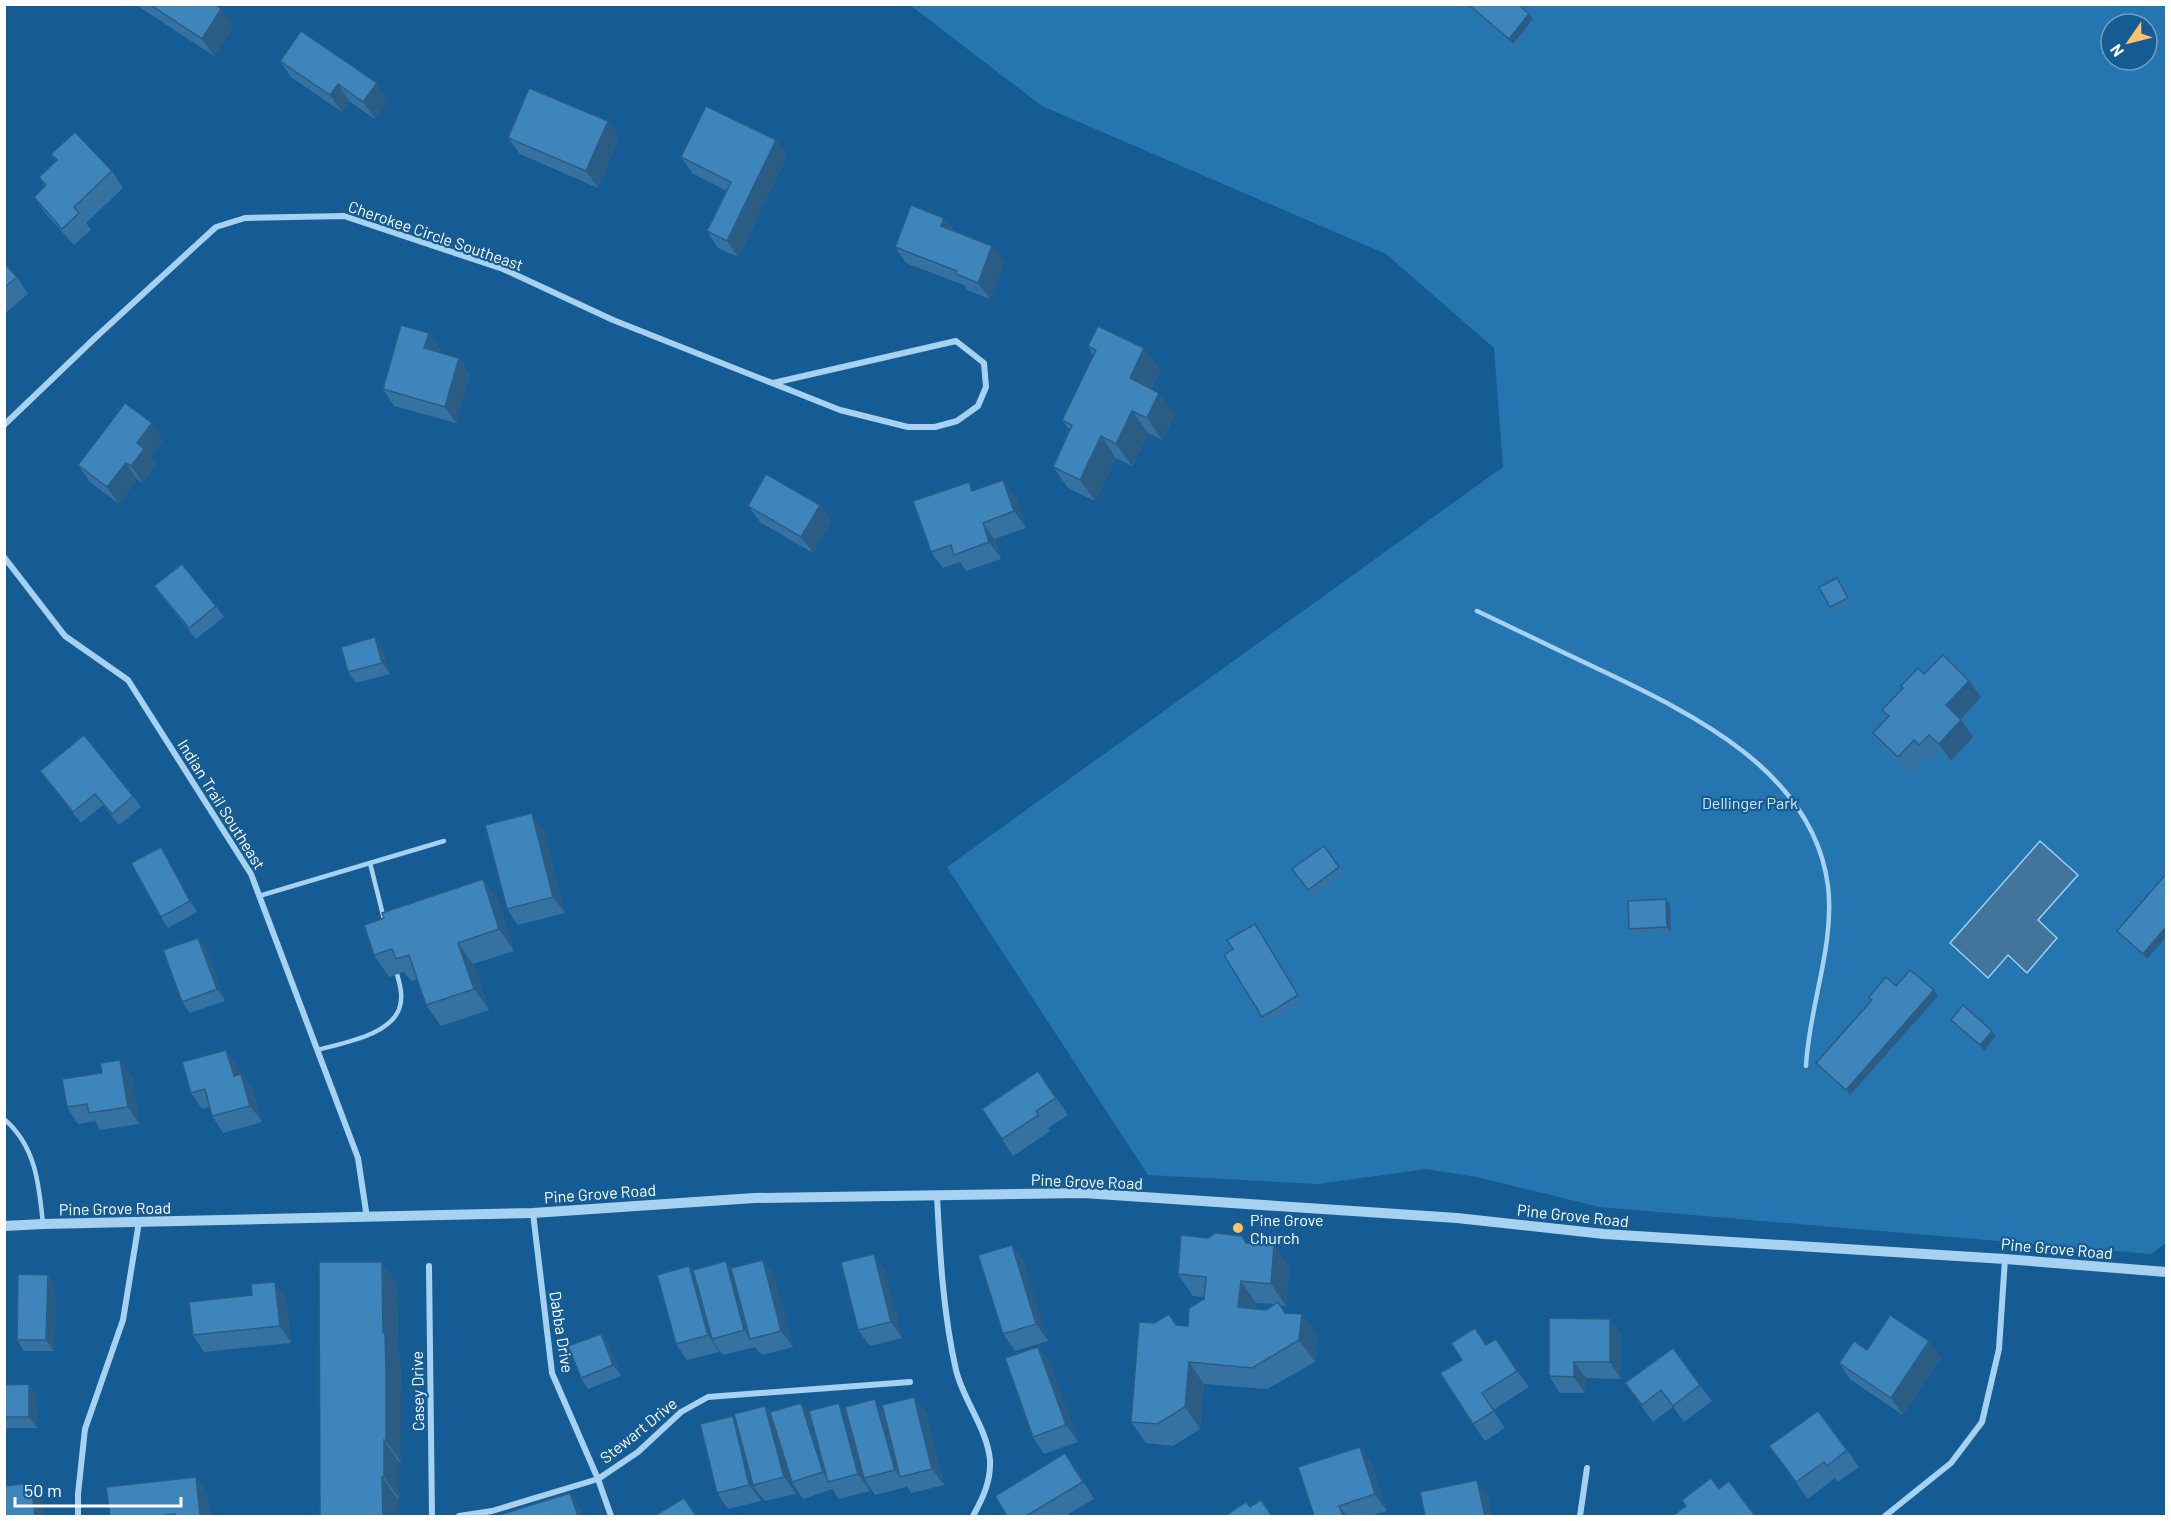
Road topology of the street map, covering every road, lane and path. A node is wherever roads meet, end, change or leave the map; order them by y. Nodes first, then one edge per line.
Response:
1 (773, 383) junction
2 (4, 425) edge
3 (4, 557) edge
4 (1477, 611) dead end
5 (444, 841) dead end
6 (370, 863) junction
7 (259, 896) junction
8 (387, 932) edge
9 (398, 974) edge
10 (317, 1050) junction
11 (1806, 1066) dead end
12 (4, 1119) edge
13 (937, 1196) junction
14 (533, 1213) junction
15 (367, 1218) junction
16 (140, 1222) junction
17 (43, 1224) junction
18 (4, 1226) edge
19 (2005, 1259) junction
20 (429, 1266) dead end
21 (2166, 1272) edge
22 (910, 1382) dead end
23 (1587, 1468) dead end
24 (598, 1479) junction
25 (78, 1516) edge
26 (432, 1516) edge
27 (459, 1516) edge
28 (611, 1516) edge
29 (974, 1516) edge
30 (1581, 1516) edge
31 (1885, 1516) edge

1 - 1 street, Cherokee Circle Southeast
1 - 2 street, Cherokee Circle Southeast
3 - 7 street, Indian Trail Southeast
4 - 11 lane
5 - 6 lane
6 - 7 lane
6 - 8 lane
7 - 10 street, Indian Trail Southeast
9 - 10 lane
10 - 15 street, Indian Trail Southeast
12 - 17 lane
13 - 14 street, Pine Grove Road
13 - 19 street, Pine Grove Road
13 - 29 street
14 - 15 street, Pine Grove Road
14 - 24 street, Dabba Drive
15 - 16 street, Pine Grove Road
16 - 17 street, Pine Grove Road
16 - 25 street
17 - 18 street, Pine Grove Road
19 - 21 street, Pine Grove Road
19 - 31 street
20 - 26 street, Casey Drive
22 - 24 street, Stewart Drive
23 - 30 street
24 - 27 street, Stewart Drive
24 - 28 street, Dabba Drive

